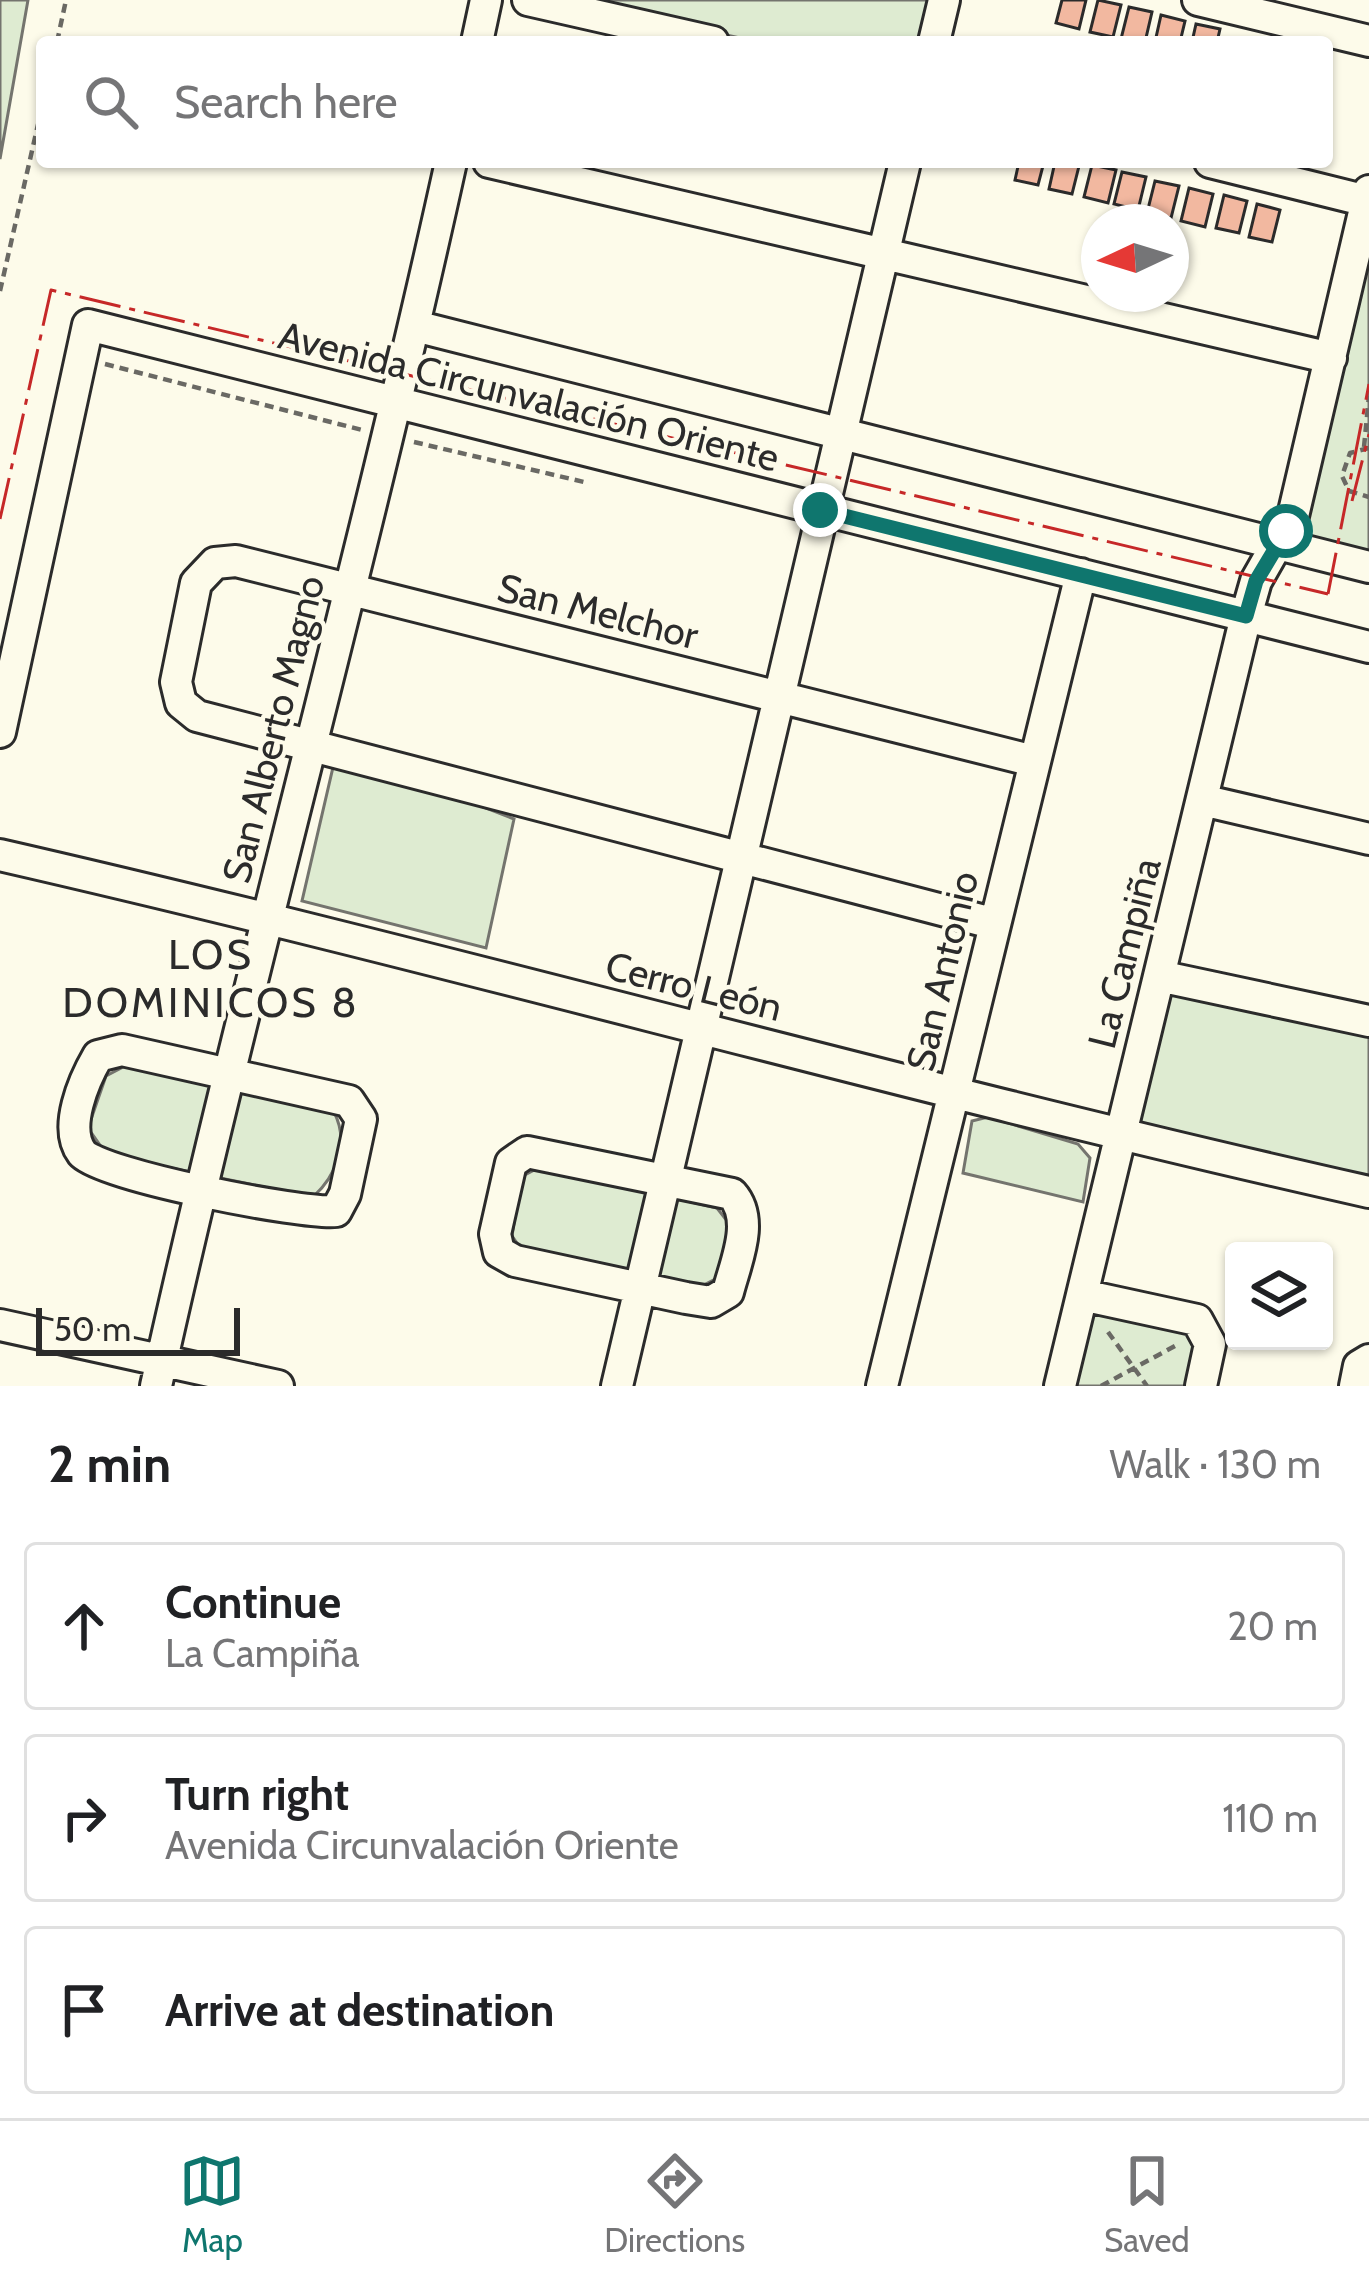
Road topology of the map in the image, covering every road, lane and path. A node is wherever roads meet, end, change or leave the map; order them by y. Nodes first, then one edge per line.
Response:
1 (67, 0) edge
2 (487, 0) edge
3 (528, 0) edge
4 (944, 0) edge
5 (1198, 0) edge
6 (58, 36) edge
7 (478, 36) edge
8 (687, 36) edge
9 (935, 36) edge
10 (1369, 41) edge
11 (36, 132) edge
12 (450, 168) edge
13 (515, 168) edge
14 (904, 168) edge
15 (1238, 168) edge
16 (1368, 196) edge
17 (883, 252) junction
18 (0, 291) edge
19 (415, 326) junction
20 (1330, 358) junction
21 (1369, 396) edge
22 (397, 403) junction
23 (840, 434) junction
24 (1366, 447) edge
25 (1369, 497) edge
26 (820, 510) junction
27 (1279, 544) junction
28 (1369, 567) edge
29 (1082, 574) junction
30 (347, 589) junction
31 (1246, 616) junction
32 (1369, 647) edge
33 (779, 697) junction
34 (0, 733) edge
35 (308, 744) junction
36 (1034, 760) junction
37 (1202, 800) junction
38 (1369, 839) edge
39 (0, 855) edge
40 (740, 857) junction
41 (268, 916) junction
42 (992, 923) junction
43 (1159, 976) junction
44 (1369, 1021) edge
45 (699, 1028) junction
46 (230, 1072) junction
47 (953, 1093) junction
48 (1120, 1136) junction
49 (651, 1175) junction
50 (202, 1190) junction
51 (1369, 1192) edge
52 (638, 1290) junction
53 (1082, 1295) junction
54 (0, 1324) edge
55 (1204, 1332) junction
56 (1369, 1360) edge
57 (1133, 1367) junction
58 (159, 1372) edge
59 (278, 1386) edge
60 (617, 1386) edge
61 (882, 1386) edge
62 (1060, 1386) edge
63 (1101, 1386) edge
64 (1148, 1386) edge
65 (1202, 1386) edge
66 (1355, 1386) edge

1 - 6 path
2 - 7 street
3 - 8 street
4 - 9 street
5 - 10 street
11 - 18 path
12 - 19 street, San Alberto Magno
13 - 17 street
14 - 17 street
15 - 16 street
16 - 20 street, La Campiña
17 - 20 street
17 - 23 street
19 - 22 street, San Alberto Magno
19 - 23 street, Avenida Circunvalación Oriente
20 - 27 street, La Campiña
21 - 24 path
22 - 26 street, Avenida Circunvalación Oriente
22 - 30 street, San Alberto Magno
22 - 34 street, Avenida Circunvalación Oriente
23 - 26 street
23 - 27 street, Avenida Circunvalación Oriente
24 - 25 path
26 - 29 street, Avenida Circunvalación Oriente
26 - 33 street
27 - 28 street, Avenida Circunvalación Oriente
27 - 31 street, La Campiña
29 - 31 street, Avenida Circunvalación Oriente
29 - 36 street, San Antonio
30 - 33 street, San Melchor
30 - 35 street, San Alberto Magno
30 - 35 street, San Melchor
31 - 32 street, Avenida Circunvalación Oriente
31 - 37 street, La Campiña
33 - 36 street, San Melchor
33 - 40 street
35 - 40 street
35 - 41 street, San Alberto Magno
36 - 42 street, San Antonio
37 - 38 street
37 - 43 street, La Campiña
39 - 41 street, Cerro León
40 - 42 street
40 - 45 street
41 - 45 street, Cerro León
41 - 46 street, San Alberto Magno
42 - 47 street, San Antonio
43 - 44 street
43 - 48 street, La Campiña
45 - 47 street, Cerro León
45 - 49 street
46 - 50 street, San Alberto Magno
46 - 50 street
46 - 50 street
47 - 48 street, Cerro León
47 - 61 street, San Antonio
48 - 51 street, Cerro León
48 - 53 street, La Campiña
49 - 52 street
49 - 52 street
49 - 52 street
50 - 58 street, San Alberto Magno
52 - 60 street
53 - 55 street
53 - 57 path
53 - 62 street, La Campiña
54 - 58 street
55 - 57 path
55 - 65 street
56 - 66 street
57 - 63 path
57 - 64 path
58 - 59 street

